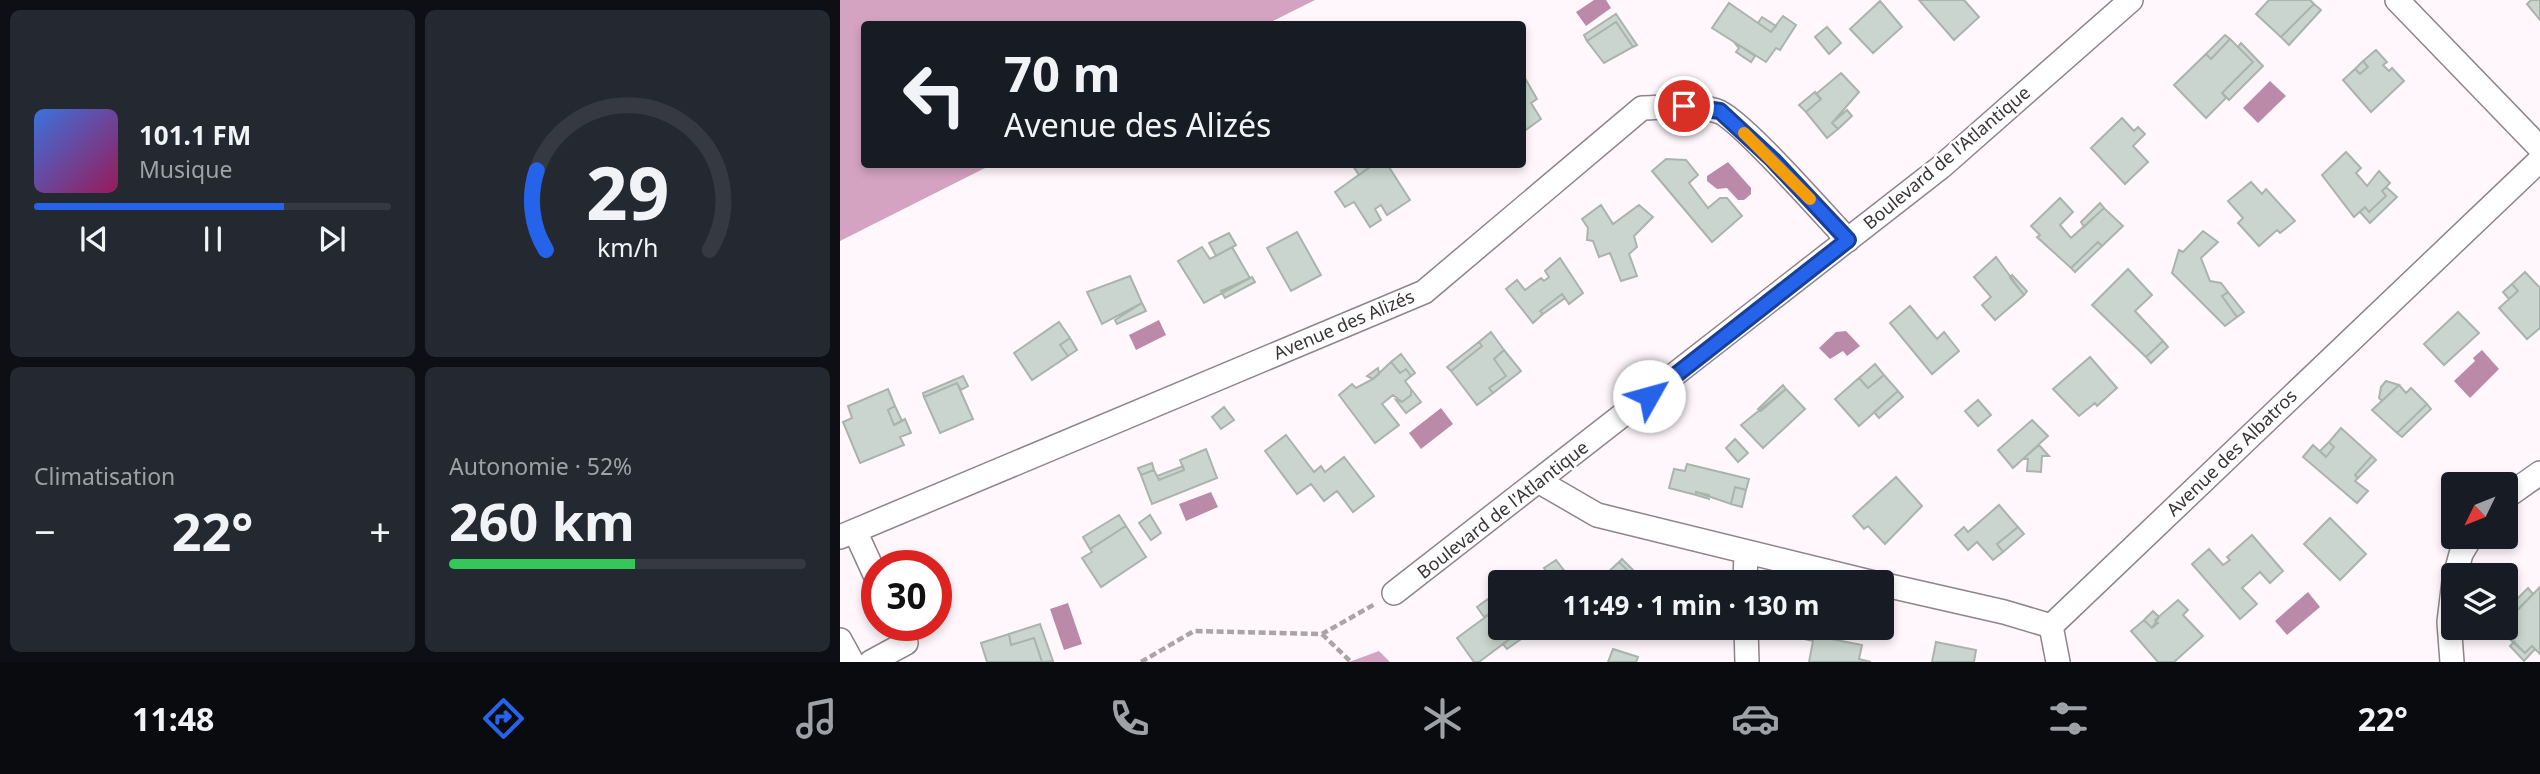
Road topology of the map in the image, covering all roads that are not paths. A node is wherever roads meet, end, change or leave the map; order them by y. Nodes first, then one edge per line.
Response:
1 (2131, 0) edge
2 (2397, 0) edge
3 (2540, 148) edge
4 (2540, 160) edge
5 (1848, 240) junction
6 (2540, 473) edge
7 (1540, 482) junction
8 (2518, 489) edge
9 (848, 534) edge
10 (1746, 553) junction
11 (861, 554) edge
12 (1745, 570) edge
13 (1819, 570) edge
14 (1894, 587) edge
15 (1394, 593) road end
16 (2051, 626) junction
17 (840, 640) edge
18 (1746, 640) edge
19 (2450, 640) edge
20 (905, 641) edge
21 (852, 662) edge
22 (871, 662) edge
23 (1747, 662) edge
24 (2058, 662) edge
25 (2452, 662) edge

1 - 5 street, Boulevard de l'Atlantique
2 - 3 street
4 - 16 street, Avenue des Albatros
5 - 7 street, Boulevard de l'Atlantique
5 - 9 street, Avenue des Alizés
6 - 8 street
7 - 10 street
7 - 15 street, Boulevard de l'Atlantique
9 - 11 street
10 - 12 street
10 - 13 street
14 - 16 street
16 - 24 street
17 - 21 street
18 - 23 street
19 - 25 street
20 - 22 street

